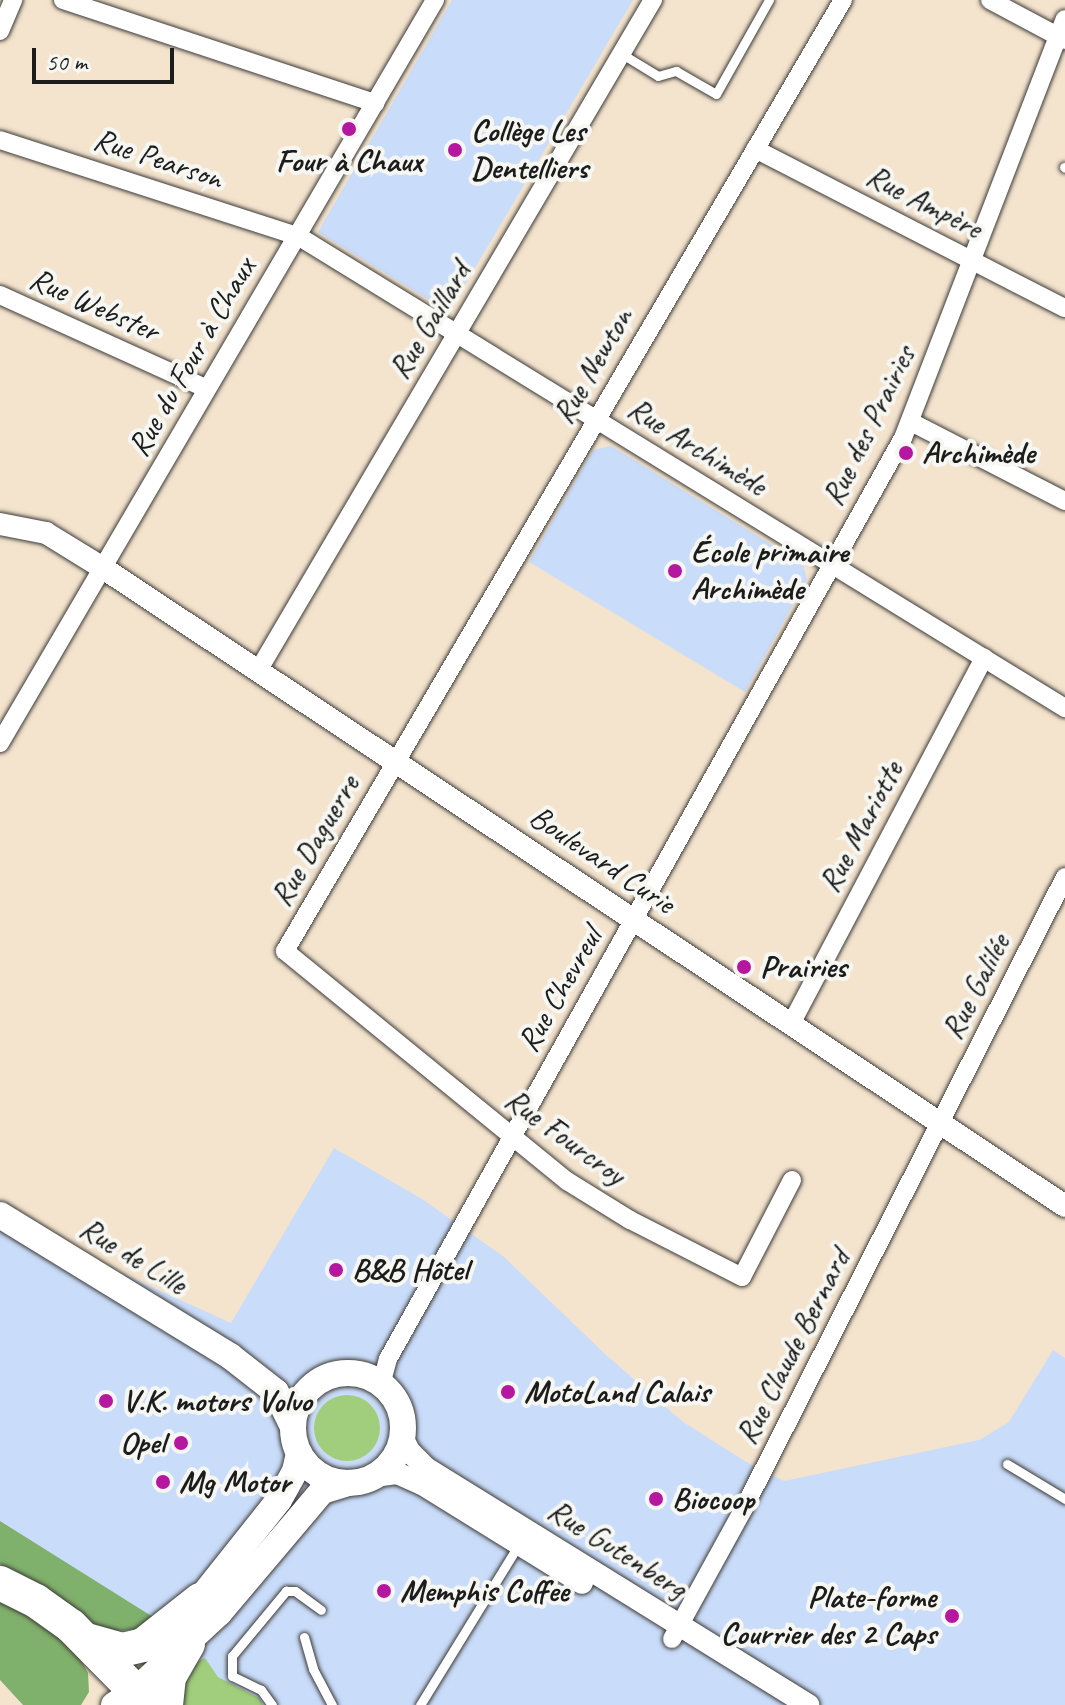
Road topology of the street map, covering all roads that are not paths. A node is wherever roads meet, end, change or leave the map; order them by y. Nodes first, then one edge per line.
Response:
1 (13, 0) edge
2 (63, 0) edge
3 (435, 0) edge
4 (653, 0) edge
5 (769, 0) edge
6 (843, 0) edge
7 (990, 0) edge
8 (0, 31) edge
9 (1063, 32) edge
10 (622, 54) junction
11 (375, 103) junction
12 (0, 140) edge
13 (755, 149) junction
14 (298, 236) junction
15 (974, 261) junction
16 (0, 295) edge
17 (1065, 308) edge
18 (457, 334) junction
19 (207, 389) junction
20 (596, 420) junction
21 (911, 422) junction
22 (1065, 501) edge
23 (0, 524) edge
24 (833, 566) junction
25 (103, 568) junction
26 (984, 658) junction
27 (258, 671) junction
28 (1065, 708) edge
29 (0, 743) edge
30 (396, 762) junction
31 (1065, 877) edge
32 (634, 920) junction
33 (285, 951) joint
34 (791, 1024) junction
35 (941, 1124) junction
36 (511, 1138) junction
37 (792, 1180) dead end
38 (1065, 1206) edge
39 (0, 1215) edge
40 (230, 1356) junction
41 (316, 1383) junction
42 (381, 1385) junction
43 (402, 1437) junction
44 (296, 1440) junction
45 (1007, 1464) dead end
46 (361, 1480) junction
47 (1065, 1499) edge
48 (519, 1544) junction
49 (0, 1583) edge
50 (200, 1600) junction
51 (321, 1610) dead end
52 (676, 1632) junction
53 (304, 1637) dead end
54 (87, 1640) junction
55 (188, 1644) junction
56 (128, 1698) edge
57 (166, 1705) edge
58 (272, 1705) edge
59 (332, 1705) edge
60 (420, 1705) edge
61 (780, 1705) edge
62 (808, 1705) edge

1 - 8 street
2 - 11 street
3 - 11 street, Rue du Four à Chaux
4 - 10 street, Rue Gaillard
5 - 10 lane
6 - 13 street, Rue Newton
7 - 9 street
9 - 15 street, Rue des Prairies
10 - 18 street, Rue Gaillard
11 - 14 street, Rue du Four à Chaux
12 - 14 street, Rue Pearson
13 - 15 street, Rue Ampère
13 - 20 street, Rue Newton
14 - 18 street, Rue Archimède
14 - 19 street, Rue du Four à Chaux
15 - 17 street, Rue Ampère
15 - 21 street, Rue des Prairies
16 - 19 street, Rue Webster
18 - 20 street, Rue Archimède
18 - 27 street, Rue Gaillard
19 - 25 street, Rue du Four à Chaux
20 - 24 street, Rue Archimède
20 - 30 street, Rue Newton
21 - 22 street
21 - 24 street, Rue des Prairies
23 - 25 street, Boulevard Curie
24 - 26 street, Rue Archimède
24 - 32 street, Rue des Prairies
25 - 27 street, Boulevard Curie
25 - 29 street, Rue du Four à Chaux
26 - 28 street, Rue Archimède
26 - 34 street, Rue Mariotte
27 - 30 street, Boulevard Curie
30 - 32 street, Boulevard Curie
30 - 33 street, Rue Daguerre
31 - 35 street, Rue Galilée
32 - 34 street, Boulevard Curie
32 - 36 street, Rue Chevreul
33 - 36 street, Rue Fourcroy
34 - 35 street, Boulevard Curie
35 - 38 street, Boulevard Curie
35 - 52 street, Rue Claude Bernard
36 - 37 street, Rue Fourcroy
36 - 42 street, Rue Chevreul
39 - 40 main road, Rue de Lille
40 - 41 main road, Rue de Lille
40 - 44 main road, Rue de Lille
41 - 42 main road
41 - 44 main road
42 - 43 main road
43 - 46 main road
43 - 52 street, Rue Gutenberg
44 - 46 main road
44 - 50 main road
45 - 47 lane
46 - 48 street, Rue Gutenberg
46 - 55 main road
48 - 52 street, Rue Gutenberg
48 - 60 lane
49 - 54 highway
50 - 54 highway
50 - 56 main road
51 - 58 lane
52 - 61 street, Rue Gutenberg
52 - 62 street, Rue Gutenberg
53 - 59 lane
54 - 56 highway
55 - 56 main road
55 - 57 highway

